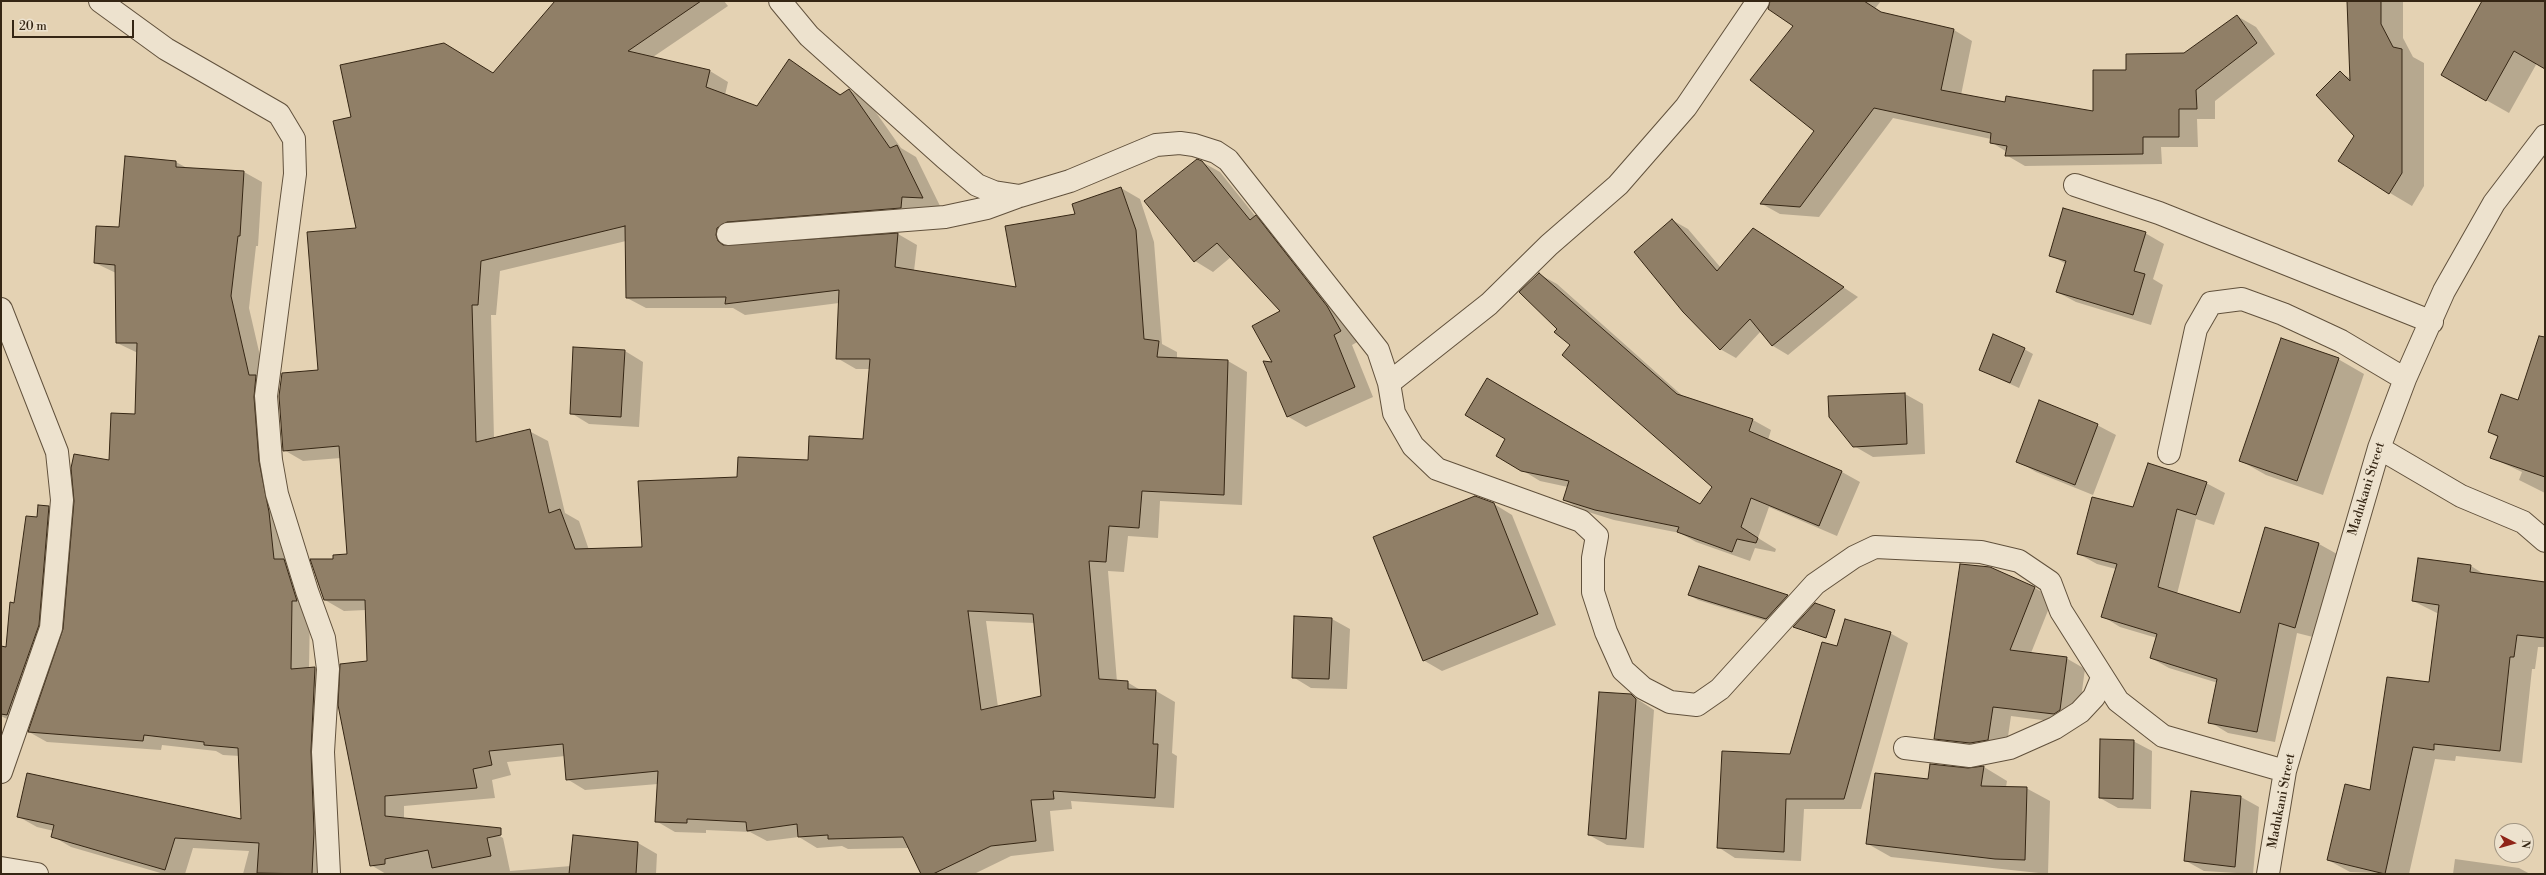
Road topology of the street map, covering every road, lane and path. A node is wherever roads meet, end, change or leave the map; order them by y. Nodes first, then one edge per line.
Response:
1 (100, 1) edge
2 (780, 1) edge
3 (1758, 1) edge
4 (2545, 136) edge
5 (2075, 185) dead end
6 (1020, 196) junction
7 (728, 234) dead end
8 (1, 309) edge
9 (2432, 322) junction
10 (2405, 379) junction
11 (1389, 383) junction
12 (2379, 448) junction
13 (2169, 453) dead end
14 (2545, 541) edge
15 (2102, 678) junction
16 (1905, 748) dead end
17 (2285, 771) junction
18 (1, 772) edge
19 (1, 868) edge
20 (36, 874) edge
21 (329, 874) edge
22 (2268, 874) edge

1 - 21 street
2 - 6 street
3 - 11 street
4 - 9 street, Madukani Street
5 - 9 street
6 - 7 street
6 - 11 street
8 - 18 street
9 - 10 street, Madukani Street
10 - 12 street, Madukani Street
10 - 13 street
11 - 15 street
12 - 14 street
12 - 17 street, Madukani Street
15 - 16 street
15 - 17 street
17 - 22 street, Madukani Street
19 - 20 street

